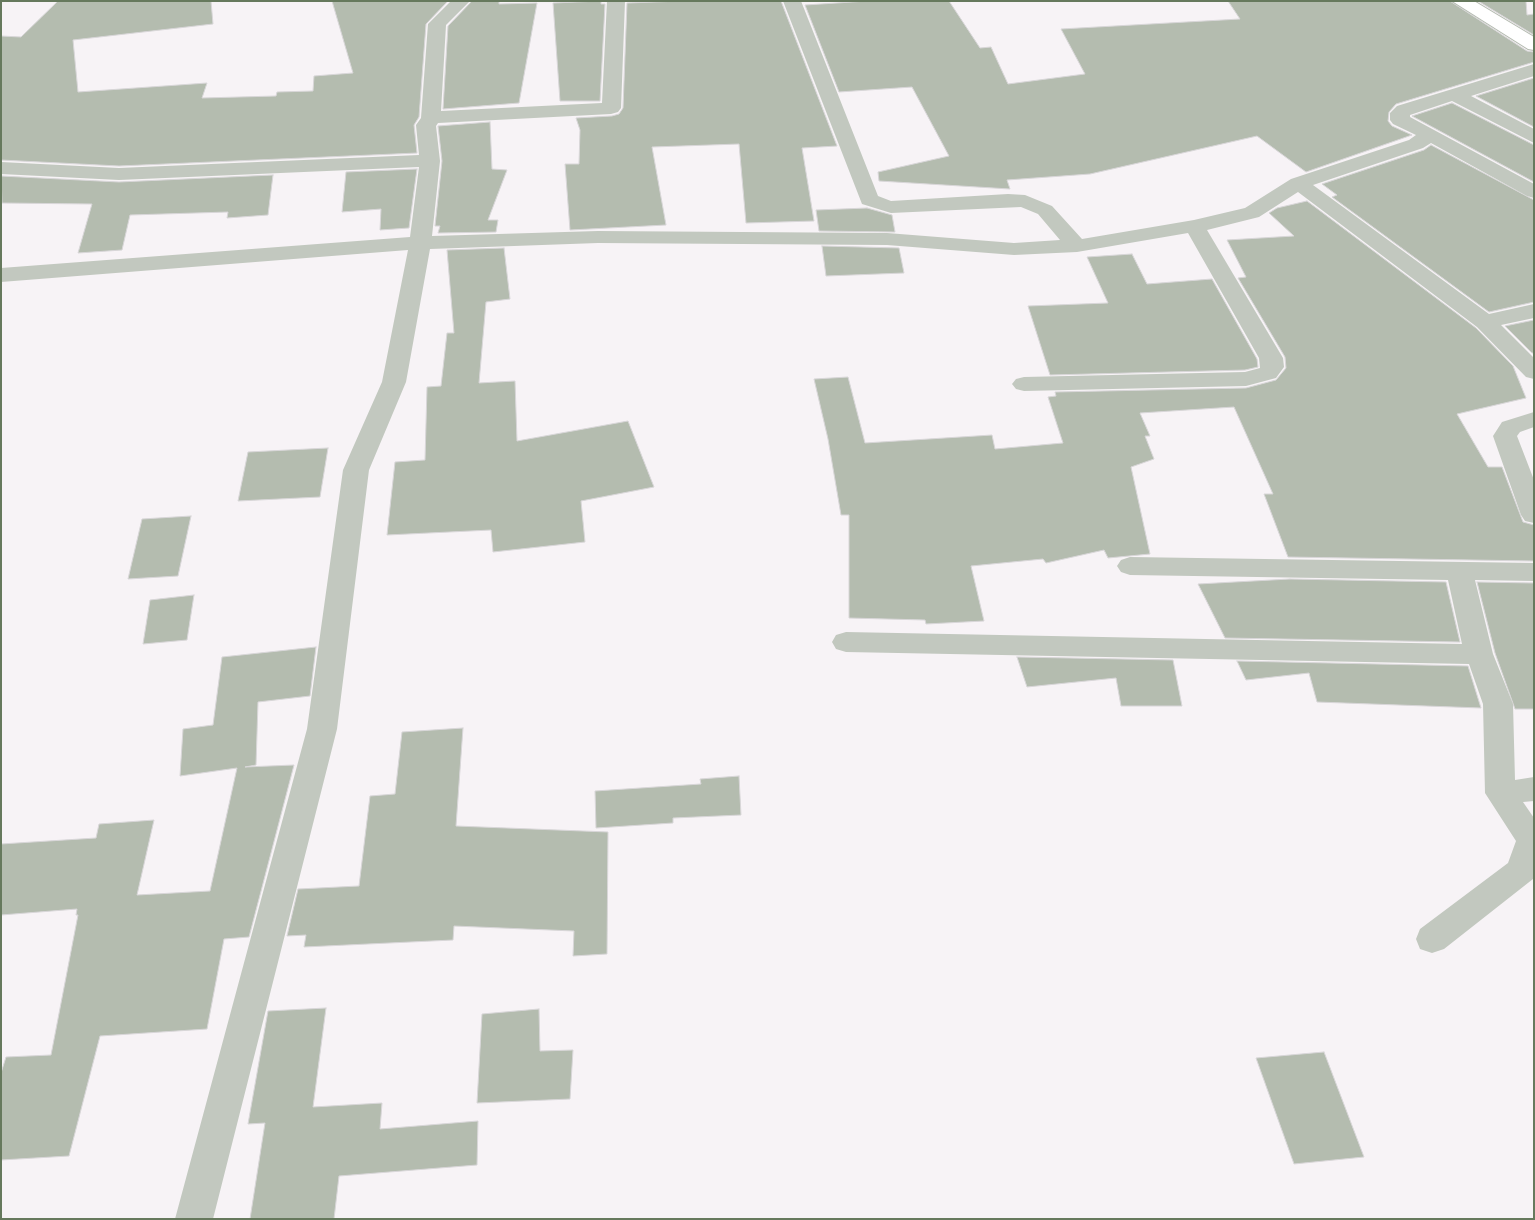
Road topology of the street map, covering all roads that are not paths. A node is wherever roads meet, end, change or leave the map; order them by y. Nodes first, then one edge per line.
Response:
1 (461, 1) edge
2 (616, 1) edge
3 (792, 1) edge
4 (1461, 1) edge
5 (1534, 45) edge
6 (1534, 70) edge
7 (1455, 94) junction
8 (431, 119) junction
9 (1430, 135) junction
10 (1534, 137) edge
11 (430, 161) junction
12 (1, 168) edge
13 (1298, 183) junction
14 (1534, 192) edge
15 (1194, 226) junction
16 (420, 243) junction
17 (1077, 246) junction
18 (1, 274) edge
19 (1534, 311) edge
20 (1485, 322) junction
21 (1534, 372) edge
22 (1024, 384) dead end
23 (1534, 419) edge
24 (1534, 514) edge
25 (1130, 566) dead end
26 (1459, 571) junction
27 (1534, 572) edge
28 (846, 642) dead end
29 (1479, 654) junction
30 (1534, 789) edge
31 (1500, 793) junction
32 (1432, 938) dead end
33 (194, 1219) edge

1 - 8 street
2 - 8 street
3 - 17 street
4 - 5 main road
6 - 7 street
7 - 9 street
7 - 10 street
8 - 11 street
9 - 13 street
9 - 14 street
11 - 12 street
11 - 16 street
13 - 15 street
13 - 20 street
15 - 17 street
15 - 22 street
16 - 17 street
16 - 18 street
16 - 33 street
19 - 20 street
20 - 21 street
23 - 24 street
25 - 26 street
26 - 27 street
26 - 29 street
28 - 29 street
29 - 31 street
30 - 31 street
31 - 32 street

